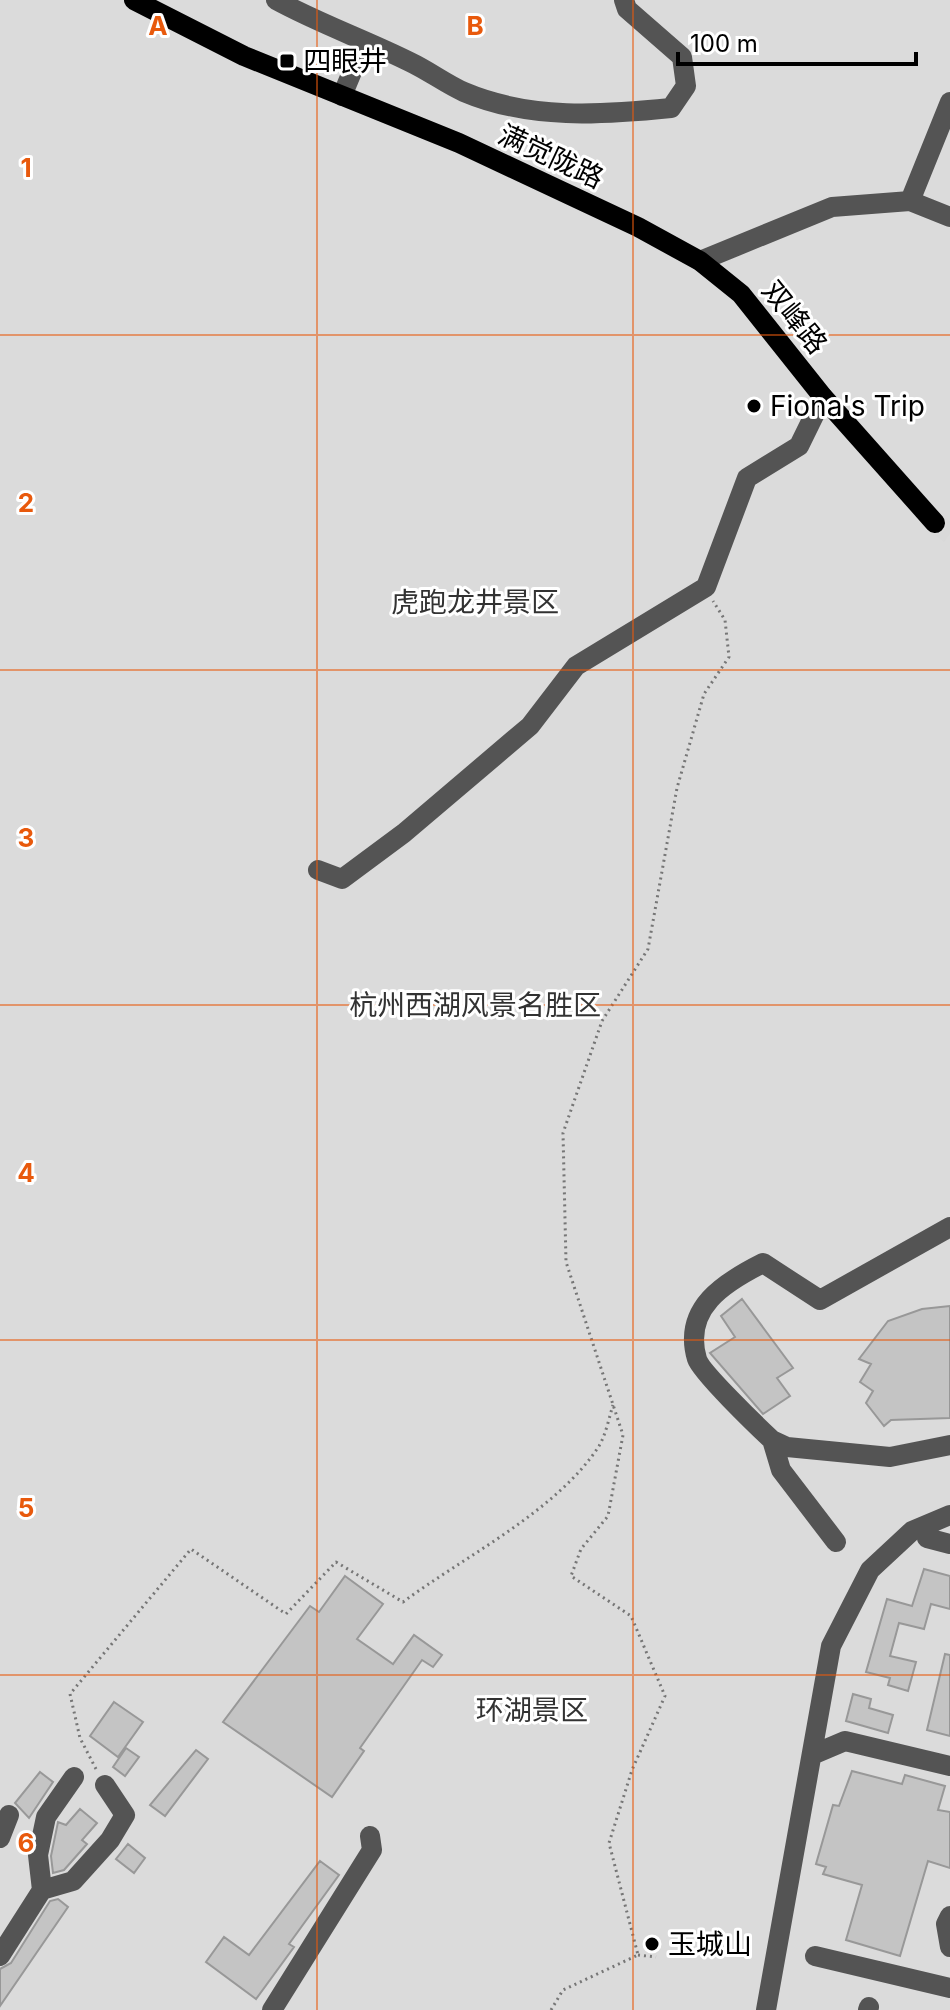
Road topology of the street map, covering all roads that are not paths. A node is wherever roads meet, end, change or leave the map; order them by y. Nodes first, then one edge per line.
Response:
1 (134, 0) edge
2 (276, 0) edge
3 (624, 0) edge
4 (364, 43) junction
5 (342, 96) junction
6 (950, 102) edge
7 (910, 201) junction
8 (950, 217) edge
9 (700, 261) junction
10 (823, 397) junction
11 (935, 523) tunnel mouth
12 (318, 870) dead end
13 (950, 1227) edge
14 (772, 1440) junction
15 (950, 1445) edge
16 (950, 1515) edge
17 (927, 1538) dead end
18 (836, 1542) dead end
19 (950, 1544) edge
20 (812, 1755) junction
21 (950, 1766) edge
22 (74, 1777) dead end
23 (105, 1785) road end
24 (9, 1815) dead end
25 (370, 1836) dead end
26 (0, 1838) edge
27 (42, 1890) junction
28 (950, 1916) edge
29 (950, 1947) edge
30 (0, 1956) edge
31 (815, 1956) dead end
32 (950, 1988) edge
33 (272, 2010) edge
34 (766, 2010) edge

1 - 5 main road, 满觉陇路
2 - 4 street
3 - 4 street
4 - 5 street
5 - 9 main road, 满觉陇路
6 - 7 street
7 - 8 street
7 - 9 street
9 - 10 main road, 双峰路
10 - 11 main road, 双峰路
10 - 12 street
13 - 14 street
14 - 15 street
14 - 18 street
16 - 20 street
17 - 19 street
20 - 21 street
20 - 34 street
22 - 27 street
23 - 27 street
24 - 26 street
25 - 33 street
27 - 30 street
28 - 29 street
31 - 32 street

